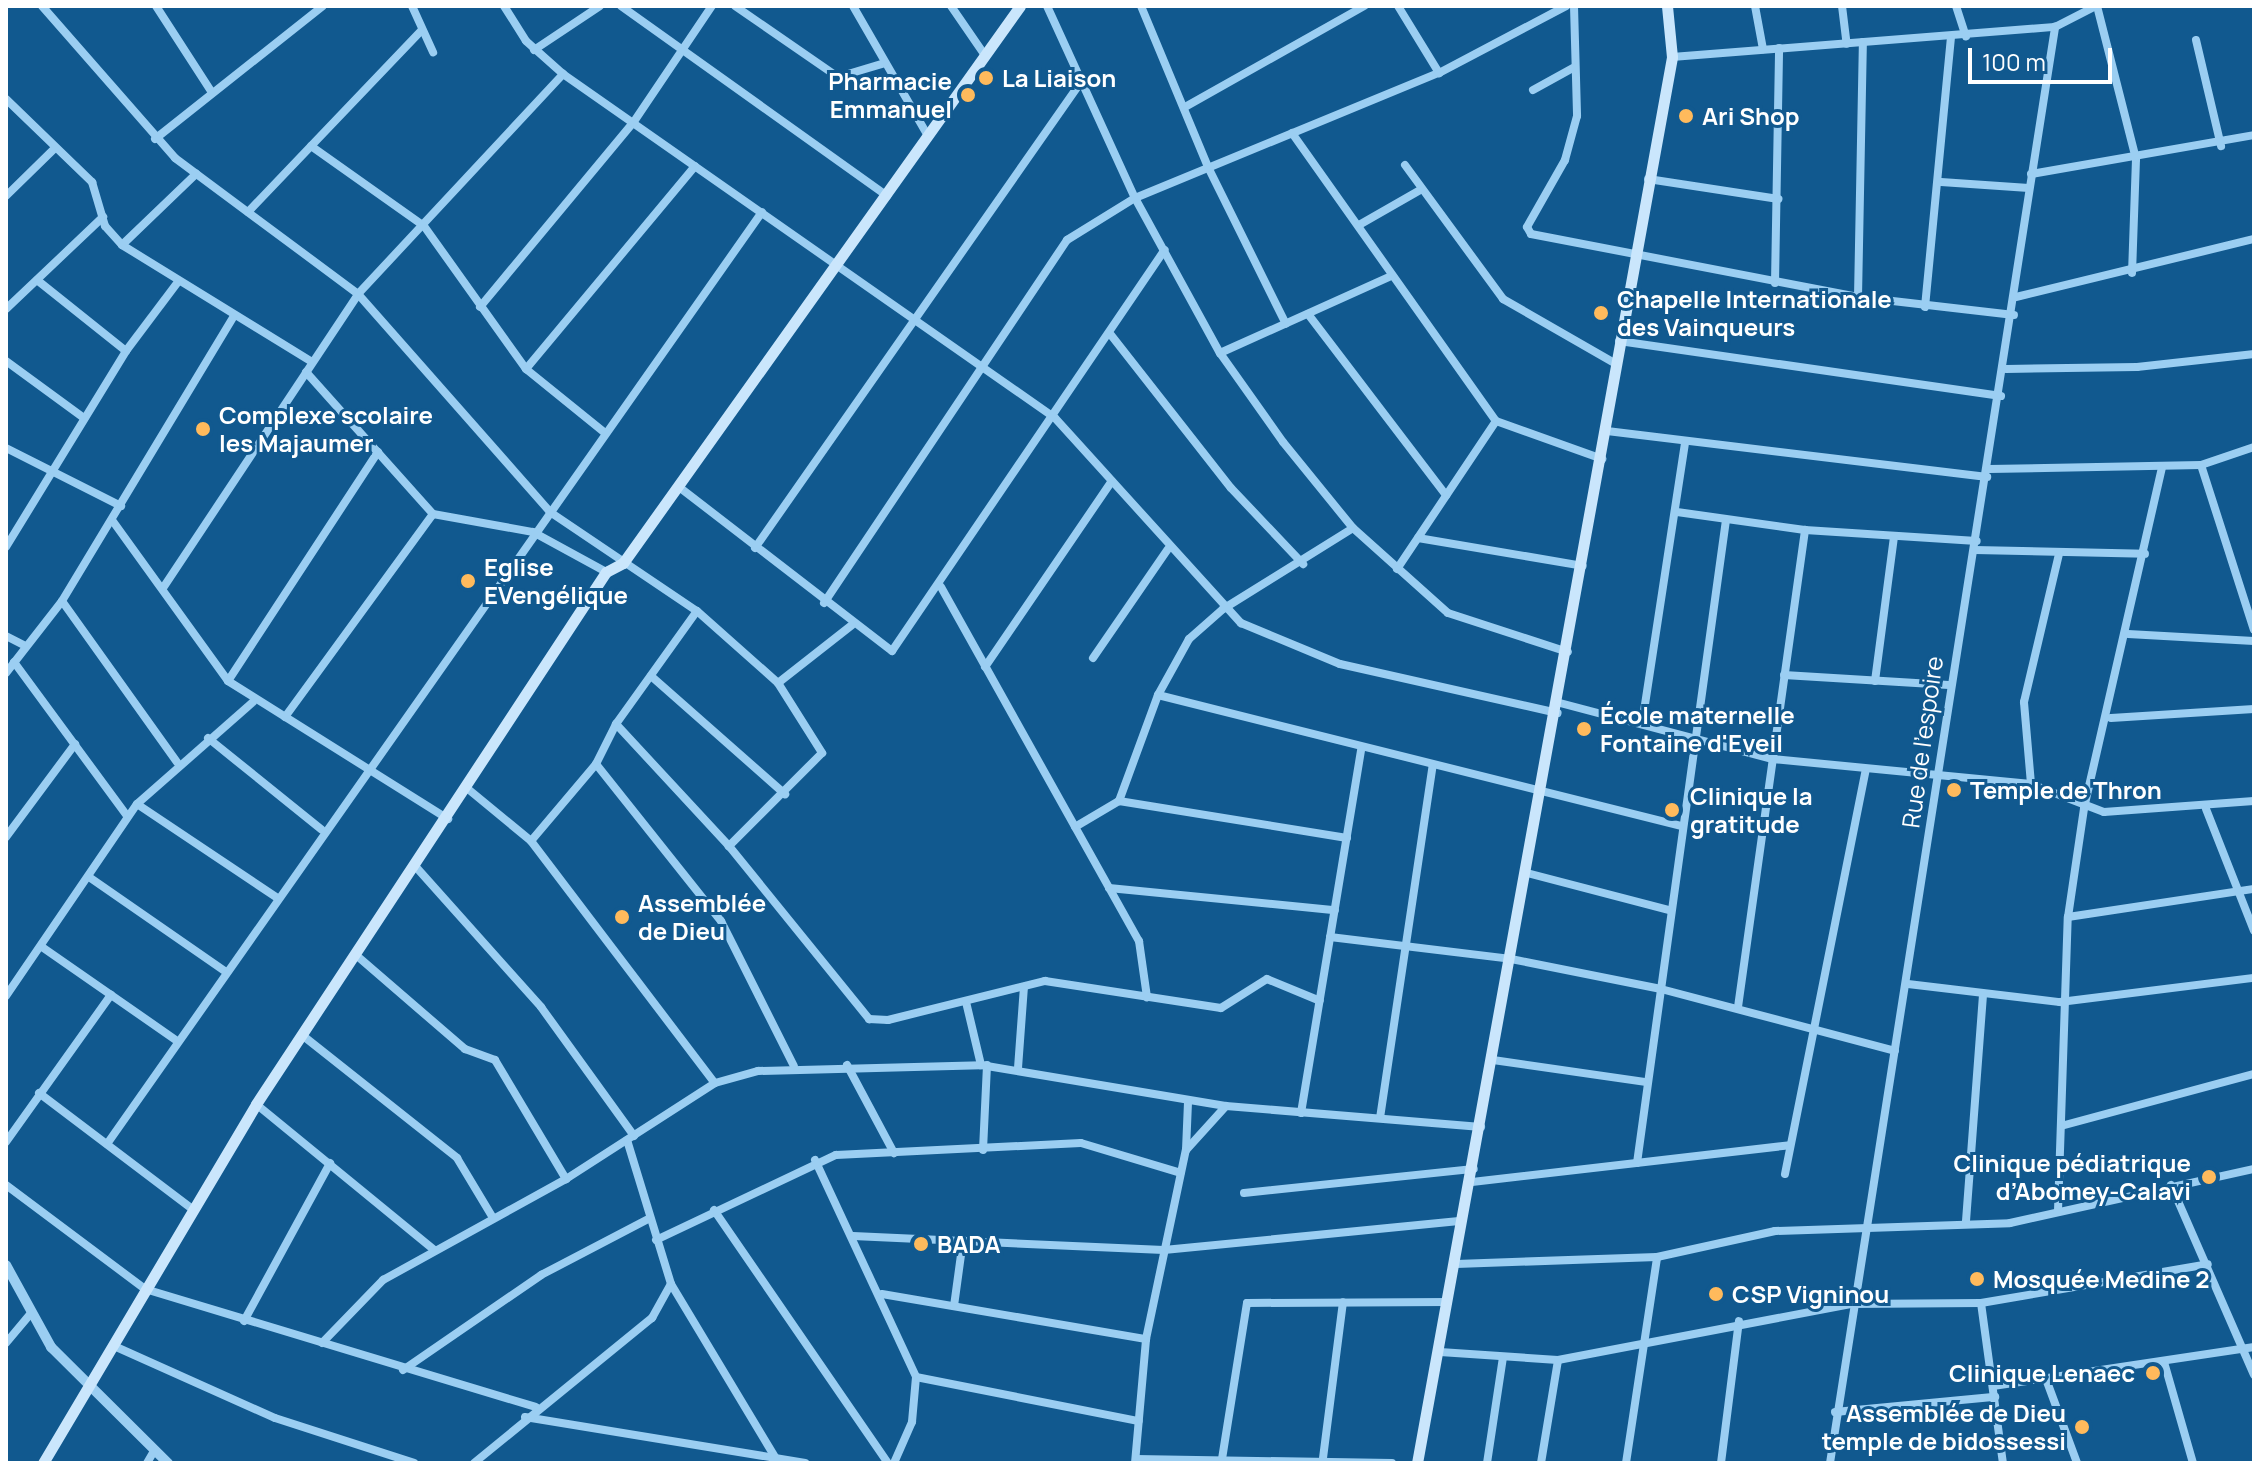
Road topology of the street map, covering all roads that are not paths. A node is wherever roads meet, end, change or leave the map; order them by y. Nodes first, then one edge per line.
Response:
1 (42, 6) edge
2 (156, 6) edge
3 (323, 6) edge
4 (412, 6) edge
5 (504, 6) edge
6 (600, 6) edge
7 (621, 6) edge
8 (712, 6) edge
9 (735, 6) edge
10 (853, 6) edge
11 (951, 6) edge
12 (1020, 6) edge
13 (1047, 6) edge
14 (1141, 6) edge
15 (1364, 6) edge
16 (1398, 6) edge
17 (1566, 6) edge
18 (1574, 6) edge
19 (1667, 6) edge
20 (1755, 6) edge
21 (1842, 6) edge
22 (1956, 6) edge
23 (2096, 6) edge
24 (2055, 27) junction
25 (422, 30) junction
26 (1966, 36) junction
27 (1951, 37) junction
28 (2196, 40) dead end
29 (1863, 42) junction
30 (1847, 44) junction
31 (1779, 48) junction
32 (1763, 49) junction
33 (534, 50) junction
34 (433, 52) dead end
35 (681, 52) junction
36 (984, 54) junction
37 (1672, 57) junction
38 (882, 64) junction
39 (1573, 68) junction
40 (1439, 73) junction
41 (563, 74) junction
42 (1083, 79) junction
43 (1533, 90) dead end
44 (211, 91) junction
45 (6, 99) edge
46 (1185, 107) junction
47 (633, 123) junction
48 (1292, 133) junction
49 (2254, 135) edge
50 (928, 136) junction
51 (155, 139) junction
52 (311, 146) junction
53 (2221, 146) junction
54 (54, 149) junction
55 (2136, 159) junction
56 (1405, 165) dead end
57 (695, 166) junction
58 (1208, 167) junction
59 (196, 174) junction
60 (2031, 174) junction
61 (1647, 179) junction
62 (1941, 182) junction
63 (2029, 188) junction
64 (1420, 190) junction
65 (6, 196) edge
66 (887, 196) junction
67 (1135, 198) junction
68 (1778, 199) junction
69 (248, 212) junction
70 (762, 212) junction
71 (103, 217) junction
72 (1359, 225) junction
73 (424, 226) junction
74 (2254, 239) edge
75 (122, 245) junction
76 (1165, 250) junction
77 (1632, 258) junction
78 (841, 262) junction
79 (2132, 273) junction
80 (1391, 276) junction
81 (37, 280) junction
82 (177, 283) junction
83 (1775, 283) junction
84 (358, 294) junction
85 (1858, 297) junction
86 (2016, 297) junction
87 (480, 307) junction
88 (1925, 307) junction
89 (6, 309) edge
90 (1308, 314) junction
91 (2014, 315) junction
92 (233, 317) junction
93 (920, 318) junction
94 (1286, 324) junction
95 (1111, 335) junction
96 (1619, 341) junction
97 (126, 351) junction
98 (1220, 353) junction
99 (2254, 354) edge
100 (6, 361) edge
101 (312, 362) junction
102 (1616, 364) junction
103 (987, 366) junction
104 (526, 369) junction
105 (2006, 369) junction
106 (306, 372) junction
107 (2001, 396) junction
108 (84, 418) junction
109 (1055, 418) junction
110 (1496, 421) junction
111 (1607, 431) junction
112 (605, 433) junction
113 (1685, 442) junction
114 (2254, 447) edge
115 (6, 448) edge
116 (378, 452) junction
117 (1602, 460) junction
118 (2201, 465) junction
119 (2162, 467) junction
120 (53, 472) junction
121 (1988, 473) junction
122 (1112, 481) junction
123 (679, 487) junction
124 (1446, 495) junction
125 (121, 506) junction
126 (550, 512) junction
127 (1677, 512) junction
128 (433, 514) junction
129 (112, 520) junction
130 (1726, 520) junction
131 (1353, 528) junction
132 (1805, 530) junction
133 (533, 532) junction
134 (1894, 537) junction
135 (1418, 538) junction
136 (1976, 545) junction
137 (6, 547) edge
138 (755, 548) junction
139 (1168, 549) junction
140 (2059, 554) junction
141 (2145, 554) junction
142 (623, 563) junction
143 (1303, 564) junction
144 (1583, 566) junction
145 (1397, 569) junction
146 (606, 572) junction
147 (941, 587) junction
148 (163, 588) junction
149 (62, 601) junction
150 (824, 603) junction
151 (1223, 609) junction
152 (697, 611) junction
153 (852, 625) junction
154 (2254, 630) edge
155 (2128, 634) junction
156 (6, 636) edge
157 (2254, 641) edge
158 (26, 646) junction
159 (1569, 652) junction
160 (1093, 658) dead end
161 (14, 662) junction
162 (985, 667) junction
163 (6, 673) edge
164 (1784, 675) junction
165 (651, 676) junction
166 (228, 681) junction
167 (1875, 681) junction
168 (778, 683) junction
169 (1949, 685) junction
170 (1158, 695) junction
171 (253, 702) junction
172 (1559, 708) junction
173 (2254, 709) edge
174 (285, 717) junction
175 (2111, 718) junction
176 (616, 724) junction
177 (1642, 724) junction
178 (208, 738) junction
179 (1693, 738) junction
180 (75, 744) junction
181 (1361, 749) junction
182 (1772, 759) junction
183 (177, 762) junction
184 (596, 764) junction
185 (1433, 765) junction
186 (364, 769) junction
187 (1866, 770) junction
188 (1938, 772) junction
189 (2031, 784) junction
190 (1543, 788) junction
191 (468, 789) junction
192 (785, 794) junction
193 (1119, 801) junction
194 (2254, 801) edge
195 (137, 804) junction
196 (2084, 808) junction
197 (2206, 809) junction
198 (127, 816) junction
199 (448, 820) junction
200 (1681, 826) junction
201 (1075, 827) junction
202 (322, 830) junction
203 (6, 837) edge
204 (1347, 838) junction
205 (531, 841) junction
206 (729, 846) junction
207 (416, 867) junction
208 (1527, 873) junction
209 (89, 877) junction
210 (1109, 888) junction
211 (2254, 889) edge
212 (2237, 891) junction
213 (276, 897) junction
214 (1335, 910) junction
215 (1669, 910) junction
216 (2068, 917) junction
217 (2254, 931) edge
218 (1330, 937) junction
219 (1406, 946) junction
220 (42, 947) junction
221 (356, 955) junction
222 (1511, 959) junction
223 (225, 971) junction
224 (2254, 978) edge
225 (1908, 984) junction
226 (1024, 987) junction
227 (1661, 989) junction
228 (1983, 994) junction
229 (111, 995) junction
230 (6, 996) edge
231 (1147, 997) junction
232 (1320, 1001) junction
233 (966, 1002) junction
234 (2060, 1002) junction
235 (1738, 1007) junction
236 (1810, 1028) junction
237 (302, 1035) junction
238 (177, 1041) junction
239 (1895, 1051) junction
240 (1493, 1060) junction
241 (847, 1065) junction
242 (984, 1065) junction
243 (794, 1066) junction
244 (1018, 1068) junction
245 (2254, 1074) edge
246 (1646, 1082) junction
247 (715, 1083) junction
248 (39, 1093) junction
249 (1188, 1102) junction
250 (256, 1104) junction
251 (1226, 1106) junction
252 (1301, 1113) junction
253 (1380, 1118) junction
254 (2061, 1126) junction
255 (1482, 1127) junction
256 (631, 1138) junction
257 (6, 1142) edge
258 (107, 1144) junction
259 (1790, 1145) junction
260 (983, 1150) junction
261 (1186, 1150) junction
262 (894, 1153) junction
263 (815, 1160) junction
264 (330, 1163) junction
265 (1637, 1163) junction
266 (1475, 1169) junction
267 (2254, 1169) edge
268 (1181, 1173) junction
269 (1785, 1174) dead end
270 (566, 1179) junction
271 (1472, 1182) junction
272 (6, 1185) edge
273 (2171, 1185) junction
274 (1244, 1193) dead end
275 (191, 1208) junction
276 (714, 1210) junction
277 (2058, 1211) junction
278 (493, 1218) junction
279 (648, 1219) junction
280 (1464, 1221) junction
281 (1966, 1221) junction
282 (1866, 1230) junction
283 (853, 1236) junction
284 (656, 1240) junction
285 (963, 1240) junction
286 (433, 1249) junction
287 (1164, 1250) junction
288 (1657, 1257) junction
289 (1456, 1264) junction
290 (2208, 1264) junction
291 (7, 1268) edge
292 (671, 1284) junction
293 (145, 1289) junction
294 (882, 1294) junction
295 (1343, 1302) junction
296 (1448, 1302) junction
297 (1981, 1303) junction
298 (1851, 1304) junction
299 (954, 1306) junction
300 (30, 1314) junction
301 (244, 1321) junction
302 (1739, 1321) junction
303 (1146, 1339) junction
304 (6, 1343) edge
305 (322, 1343) junction
306 (1643, 1345) junction
307 (114, 1346) junction
308 (2254, 1347) edge
309 (2243, 1350) junction
310 (1440, 1352) junction
311 (1503, 1357) junction
312 (1558, 1360) junction
313 (2164, 1362) junction
314 (403, 1370) junction
315 (2254, 1375) edge
316 (916, 1377) junction
317 (2046, 1379) junction
318 (1993, 1386) junction
319 (88, 1388) junction
320 (1995, 1397) junction
321 (536, 1407) junction
322 (1835, 1412) junction
323 (525, 1417) junction
324 (1139, 1421) junction
325 (154, 1451) junction
326 (1323, 1458) junction
327 (768, 1459) edge
328 (1222, 1459) junction
329 (1135, 1461) edge
330 (43, 1463) edge
331 (147, 1463) edge
332 (168, 1463) edge
333 (414, 1463) edge
334 (474, 1463) edge
335 (805, 1463) edge
336 (891, 1463) edge
337 (1392, 1463) edge
338 (1417, 1463) edge
339 (1487, 1463) edge
340 (1541, 1463) edge
341 (1626, 1463) edge
342 (1721, 1463) edge
343 (1830, 1463) edge
344 (2003, 1463) edge
345 (2077, 1463) edge
346 (2193, 1463) edge

1 - 51 street
2 - 44 street
3 - 44 street
4 - 25 street
5 - 33 street
6 - 33 street
7 - 35 street
8 - 35 street
9 - 38 street
10 - 38 street
11 - 36 street
12 - 36 main road
13 - 42 street
14 - 46 street
15 - 46 street
16 - 40 street
17 - 40 street
18 - 39 street
19 - 37 main road
20 - 32 street
21 - 30 street
22 - 26 street
23 - 24 street
23 - 55 street
24 - 26 street
24 - 60 street, Rue de l'espoire
25 - 34 street
25 - 52 street
26 - 27 street
27 - 29 street
27 - 62 street
28 - 53 street
29 - 30 street
29 - 85 street
30 - 31 street
31 - 32 street
31 - 68 street
32 - 37 street
33 - 41 street
35 - 47 street
35 - 66 street
36 - 50 main road
37 - 61 main road
38 - 50 street
39 - 43 street
39 - 77 street
40 - 48 street
41 - 47 street
41 - 73 street
42 - 67 street
42 - 93 street
44 - 51 street
45 - 54 street
46 - 58 street
47 - 57 street
47 - 87 street
48 - 58 street
48 - 72 street
49 - 53 street
50 - 66 main road
51 - 59 street
52 - 69 street
52 - 73 street
53 - 55 street
54 - 65 street
54 - 71 street
55 - 60 street
55 - 79 street
56 - 64 street
57 - 70 street
57 - 104 street
58 - 67 street
58 - 94 street
59 - 69 street
59 - 75 street
60 - 63 street, Rue de l'espoire
61 - 68 street
61 - 77 main road
62 - 63 street
62 - 88 street
63 - 86 street, Rue de l'espoire
64 - 72 street
64 - 102 street
66 - 78 main road
67 - 76 street
67 - 103 street
68 - 83 street
69 - 84 street
70 - 78 street
70 - 112 street
71 - 75 street
71 - 81 street
72 - 80 street
73 - 84 street
73 - 87 street
74 - 79 street
75 - 82 street
76 - 95 street
76 - 98 street
77 - 83 street
77 - 96 main road
78 - 93 street
78 - 123 main road
79 - 86 street
80 - 90 street
80 - 110 street
81 - 89 street
81 - 97 street
82 - 92 street
82 - 97 street
83 - 85 street
84 - 101 street
84 - 126 street
85 - 88 street
86 - 91 street, Rue de l'espoire
87 - 104 street
88 - 91 street
90 - 94 street
90 - 124 street
91 - 105 street, Rue de l'espoire
92 - 101 street
92 - 125 street
93 - 103 street
93 - 138 street
94 - 98 street
95 - 109 street
95 - 143 street
96 - 102 main road
96 - 107 street
97 - 108 street
98 - 131 street
99 - 105 street
100 - 108 street
101 - 106 street
102 - 111 main road
103 - 109 street
103 - 150 street
104 - 112 street
105 - 107 street, Rue de l'espoire
106 - 116 street
106 - 148 street
107 - 121 street, Rue de l'espoire
108 - 120 street
109 - 122 street
109 - 147 street
110 - 117 street
110 - 124 street
111 - 113 street
111 - 117 main road
112 - 126 street
113 - 121 street
113 - 127 street
114 - 118 street
115 - 120 street
116 - 128 street
116 - 166 street
117 - 144 main road
118 - 119 street
118 - 154 street
119 - 121 street
119 - 141 street
120 - 125 street
120 - 137 street
121 - 136 street, Rue de l'espoire
122 - 139 street
122 - 162 street
123 - 138 street
123 - 142 main road
124 - 135 street
125 - 129 street
126 - 133 street
126 - 142 street
127 - 130 street
127 - 177 street
128 - 133 street
128 - 174 street
129 - 148 street
129 - 149 street
130 - 132 street
130 - 179 street
131 - 143 street
131 - 145 street
132 - 134 street
132 - 164 street
133 - 146 street
133 - 186 street
134 - 136 street
134 - 167 street
135 - 144 street
135 - 145 street
136 - 140 street
136 - 169 street, Rue de l'espoire
138 - 150 street
139 - 151 street
139 - 160 street
140 - 141 street
140 - 189 street
141 - 155 street
142 - 146 main road
142 - 152 street
143 - 151 street
144 - 159 main road
145 - 159 street
146 - 191 main road
147 - 153 street
147 - 162 street
148 - 166 street
149 - 158 street
149 - 183 street
150 - 153 street
151 - 170 street
151 - 172 street
152 - 165 street
152 - 168 street
153 - 168 street
155 - 157 street
155 - 175 street
156 - 158 street
158 - 161 street
159 - 172 main road
161 - 163 street
161 - 180 street
162 - 201 street
164 - 167 street
164 - 182 street
165 - 176 street
165 - 192 street
166 - 171 street
167 - 169 street
168 - 192 street
169 - 188 street, Rue de l'espoire
170 - 181 street
170 - 193 street
171 - 174 street
171 - 178 street
172 - 177 street
172 - 190 main road
173 - 175 street
174 - 186 street
175 - 196 street
176 - 184 street
176 - 206 street
177 - 179 street
178 - 183 street
178 - 202 street
179 - 182 street
179 - 200 street
180 - 198 street
180 - 203 street
181 - 185 street
181 - 204 street
182 - 187 street
182 - 235 street
183 - 195 street
184 - 205 street
184 - 243 street
185 - 190 street
185 - 219 street
186 - 199 street
186 - 202 street
187 - 188 street
187 - 236 street
188 - 189 street
188 - 225 street, Rue de l'espoire
189 - 196 street
190 - 200 street
190 - 208 main road
191 - 199 main road
191 - 205 street
192 - 206 street
193 - 201 street
193 - 204 street
194 - 197 street
195 - 198 street
195 - 213 street
196 - 197 street
196 - 216 street
197 - 212 street
198 - 209 street
199 - 207 main road
200 - 215 street
201 - 210 street
202 - 213 street
204 - 214 street
205 - 247 street
206 - 233 street
207 - 221 main road
207 - 256 street
208 - 215 street
208 - 222 main road
209 - 220 street
209 - 223 street
210 - 214 street
210 - 231 street
211 - 212 street
212 - 216 street
212 - 217 street
213 - 223 street
214 - 218 street
215 - 227 street
216 - 234 street
218 - 219 street
218 - 232 street
219 - 222 street
219 - 253 street
220 - 229 street
220 - 230 street
221 - 237 main road
221 - 270 street
222 - 227 street
222 - 240 main road
223 - 238 street
224 - 234 street
225 - 228 street
225 - 239 street, Rue de l'espoire
226 - 231 street
226 - 233 street
226 - 244 street
227 - 235 street
227 - 246 street
228 - 234 street
228 - 281 street
229 - 238 street
229 - 248 street
231 - 232 street
232 - 252 street
233 - 242 street
234 - 254 street
235 - 236 street
236 - 239 street
236 - 259 street
237 - 250 main road
237 - 278 street
238 - 258 street
239 - 282 street, Rue de l'espoire
240 - 246 street
240 - 255 main road
241 - 242 street
241 - 243 street
241 - 262 street
242 - 244 street
242 - 260 street
243 - 247 street
244 - 249 street
245 - 254 street
246 - 265 street
247 - 256 street
248 - 257 street
248 - 258 street
249 - 251 street
249 - 261 street
250 - 264 street
250 - 275 main road
251 - 252 street
251 - 261 street
252 - 253 street
253 - 255 street
254 - 277 street
255 - 266 main road
256 - 270 street
256 - 279 street
258 - 275 street
259 - 265 street
259 - 269 street
260 - 262 street
260 - 268 street
261 - 268 street
262 - 263 street
263 - 276 street
263 - 283 street
264 - 286 street
264 - 301 street
265 - 271 street
266 - 271 main road
266 - 274 street
267 - 273 street
268 - 287 street
270 - 278 street
271 - 280 main road
272 - 293 street
273 - 277 street
273 - 290 street
275 - 293 main road
276 - 284 street
276 - 336 street
277 - 281 street
278 - 286 street
279 - 284 street
279 - 314 street
280 - 287 street
280 - 289 main road
281 - 282 street
282 - 288 street
282 - 298 street, Rue de l'espoire
283 - 285 street
283 - 294 street
284 - 292 street
285 - 287 street
285 - 299 street
286 - 305 street
287 - 303 street
288 - 289 street
288 - 306 street
289 - 296 main road
290 - 297 street
290 - 309 street
291 - 300 street
292 - 321 street
292 - 327 street
293 - 301 street
293 - 307 main road
294 - 299 street
294 - 316 street
295 - 296 street
295 - 326 street
295 - 328 street
296 - 310 main road
297 - 298 street
297 - 318 street
298 - 302 street
298 - 322 street, Rue de l'espoire
299 - 303 street
300 - 304 street
300 - 319 street
301 - 305 street
302 - 306 street
302 - 342 street
303 - 324 street
305 - 314 street
306 - 312 street
306 - 341 street
307 - 319 main road
307 - 333 street
308 - 309 street
309 - 313 street
309 - 315 street
310 - 311 street
310 - 338 main road
311 - 312 street
311 - 339 street
312 - 340 street
313 - 317 street
313 - 346 street
314 - 321 street
316 - 324 street
316 - 336 street
317 - 318 street
317 - 345 street
318 - 320 street
319 - 325 street
319 - 330 main road
320 - 322 street
320 - 344 street
321 - 323 street
322 - 343 street, Rue de l'espoire
323 - 327 street
323 - 334 street
324 - 329 street
325 - 331 street
325 - 332 street
326 - 328 street
326 - 337 street
327 - 335 street
328 - 329 street

